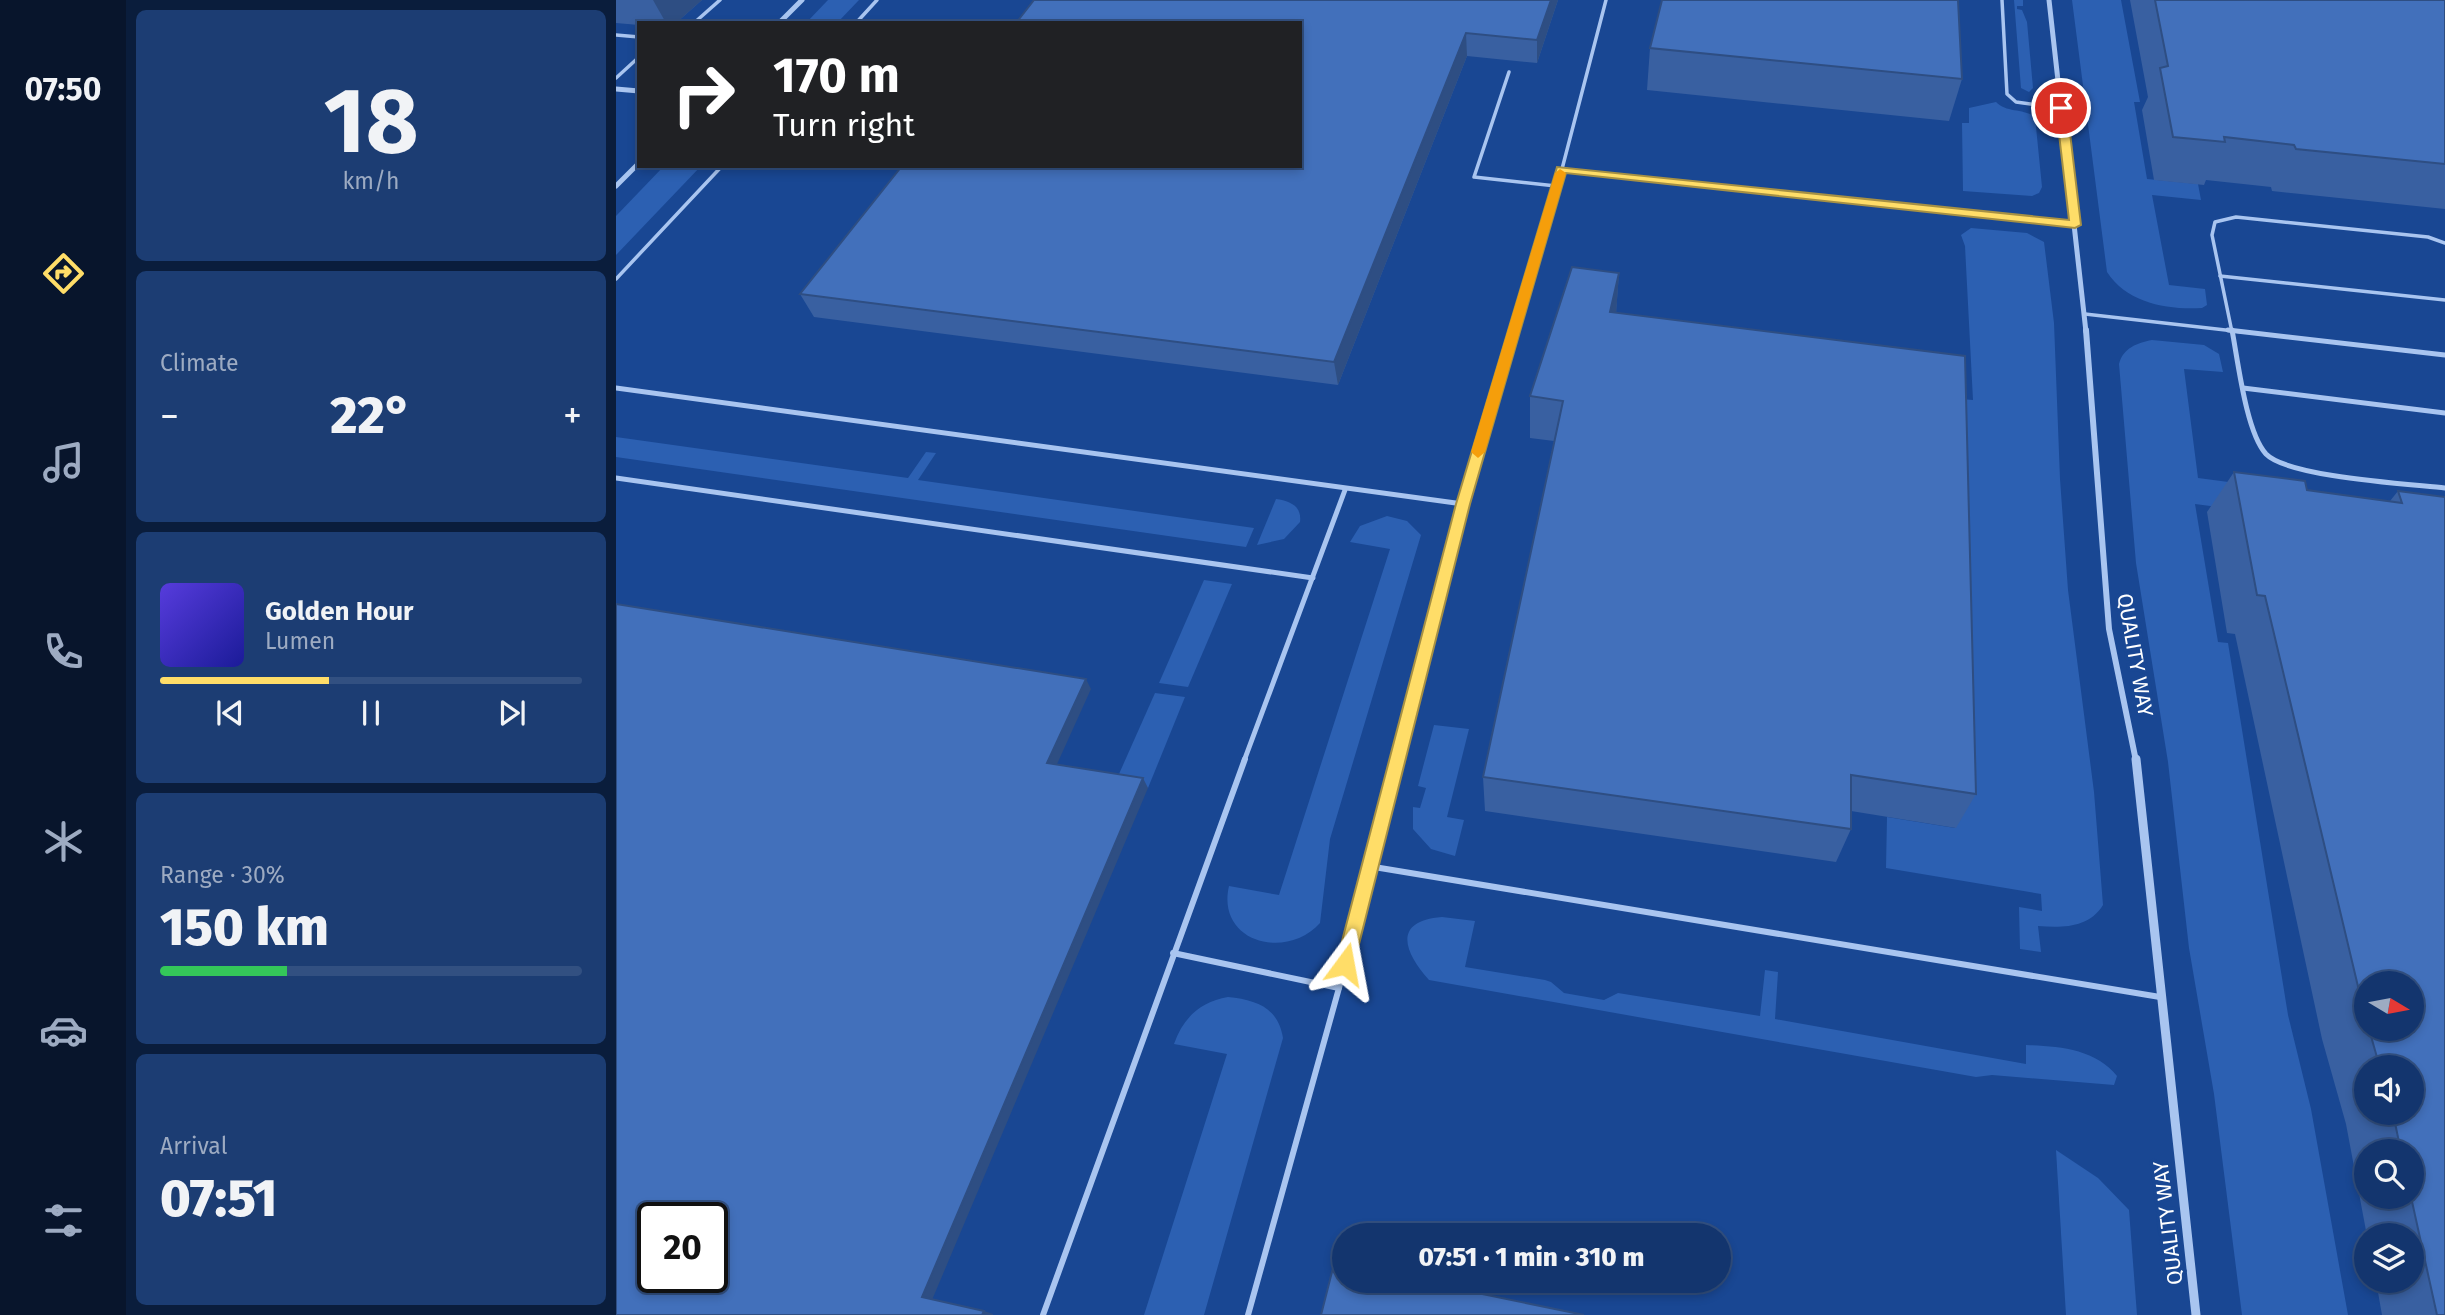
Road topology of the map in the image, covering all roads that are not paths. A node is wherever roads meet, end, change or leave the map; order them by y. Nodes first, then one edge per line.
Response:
1 (720, 0) edge
2 (802, 0) edge
3 (877, 0) edge
4 (1606, 0) edge
5 (2002, 0) edge
6 (2049, 0) edge
7 (696, 21) edge
8 (781, 21) edge
9 (858, 21) edge
10 (616, 35) edge
11 (637, 37) edge
12 (637, 59) edge
13 (1509, 72) dead end
14 (616, 78) edge
15 (616, 89) edge
16 (637, 91) edge
17 (2061, 108) junction
18 (637, 165) edge
19 (720, 168) edge
20 (1562, 169) junction
21 (616, 186) edge
22 (1556, 186) junction
23 (2075, 225) junction
24 (2445, 243) edge
25 (2220, 276) junction
26 (616, 279) edge
27 (2445, 300) edge
28 (2085, 314) junction
29 (2231, 332) junction
30 (2445, 355) edge
31 (616, 388) edge
32 (2243, 388) junction
33 (2445, 413) edge
34 (616, 478) edge
35 (2445, 488) edge
36 (1345, 490) junction
37 (1463, 504) junction
38 (1312, 578) junction
39 (1368, 866) junction
40 (1173, 953) junction
41 (1339, 988) junction
42 (2160, 997) junction
43 (1043, 1315) edge
44 (1248, 1315) edge
45 (2196, 1315) edge

1 - 7 lane
2 - 8 street
3 - 9 lane
4 - 20 lane
5 - 17 lane
6 - 17 street, QUALITY WAY
10 - 11 lane
12 - 14 lane
13 - 22 lane
15 - 16 street
17 - 23 street, QUALITY WAY
18 - 21 street
19 - 26 lane
20 - 22 lane
20 - 23 lane
22 - 37 lane
23 - 28 street, QUALITY WAY
24 - 25 lane
25 - 27 lane
25 - 29 lane
28 - 29 lane
28 - 42 street, QUALITY WAY
29 - 30 lane
29 - 32 lane
31 - 36 lane
32 - 33 lane
32 - 35 lane
34 - 38 lane
36 - 37 lane
36 - 38 lane
37 - 39 lane
38 - 40 lane
39 - 41 lane
39 - 42 lane
40 - 41 lane
40 - 43 lane
41 - 44 lane
42 - 45 street, QUALITY WAY

